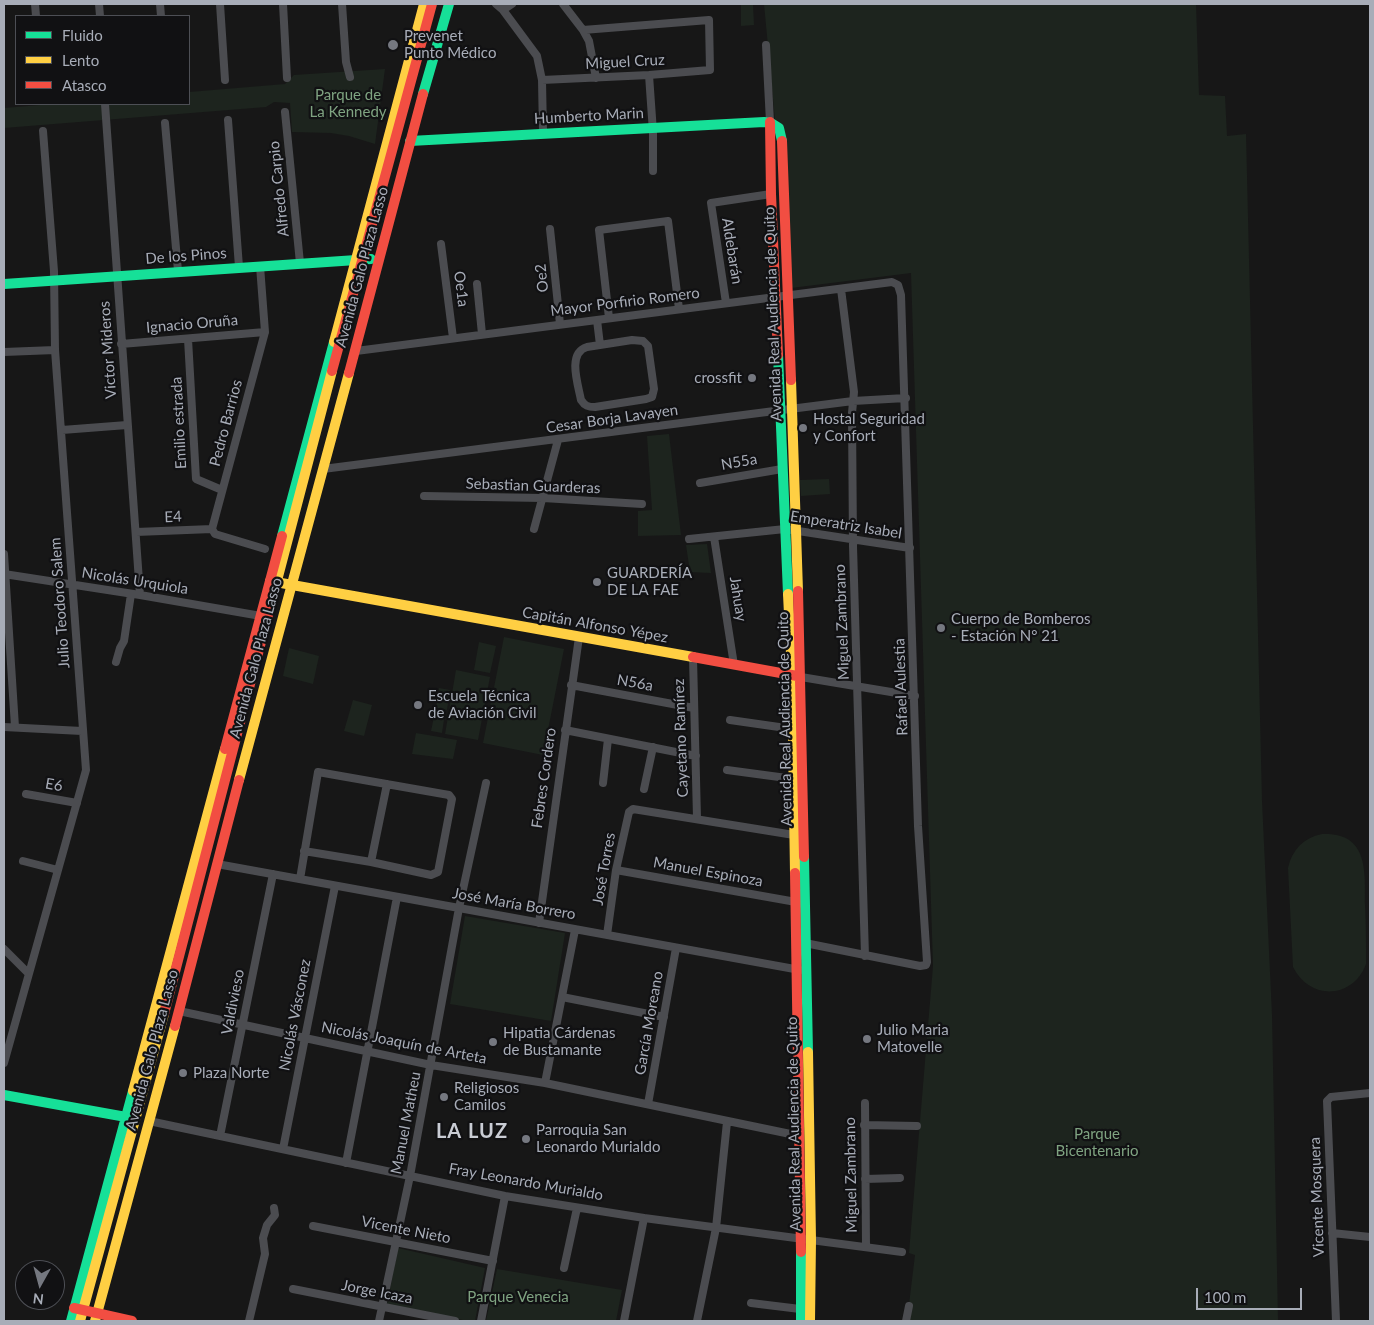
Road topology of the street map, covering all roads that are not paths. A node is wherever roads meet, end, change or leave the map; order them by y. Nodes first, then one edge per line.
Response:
1 (220, 4) edge
2 (283, 4) edge
3 (342, 4) edge
4 (424, 4) edge
5 (432, 4) edge
6 (439, 4) edge
7 (449, 4) edge
8 (496, 4) edge
9 (512, 4) edge
10 (563, 4) edge
11 (502, 10) junction
12 (583, 30) junction
13 (766, 45) dead end
14 (649, 75) junction
15 (350, 76) dead end
16 (287, 78) dead end
17 (596, 78) junction
18 (225, 80) dead end
19 (542, 80) junction
20 (105, 105) edge
21 (285, 112) dead end
22 (228, 120) dead end
23 (770, 122) junction
24 (166, 123) dead end
25 (653, 128) junction
26 (44, 131) dead end
27 (543, 133) junction
28 (410, 141) junction
29 (653, 171) dead end
30 (770, 194) junction
31 (550, 229) dead end
32 (441, 244) dead end
33 (363, 259) junction
34 (300, 263) junction
35 (260, 266) junction
36 (239, 267) junction
37 (178, 271) junction
38 (116, 276) junction
39 (53, 281) junction
40 (4, 284) edge
41 (476, 284) dead end
42 (898, 285) joint
43 (841, 289) junction
44 (788, 295) junction
45 (776, 297) junction
46 (726, 303) junction
47 (679, 309) junction
48 (609, 318) junction
49 (597, 320) junction
50 (560, 324) junction
51 (265, 332) junction
52 (482, 334) junction
53 (453, 338) junction
54 (188, 339) junction
55 (121, 344) junction
56 (600, 345) junction
57 (55, 350) junction
58 (356, 350) junction
59 (4, 352) edge
60 (906, 398) junction
61 (853, 401) junction
62 (785, 409) junction
63 (127, 425) junction
64 (62, 430) junction
65 (558, 440) junction
66 (323, 469) junction
67 (782, 469) junction
68 (700, 483) dead end
69 (222, 490) junction
70 (424, 496) dead end
71 (544, 498) junction
72 (642, 504) dead end
73 (212, 529) junction
74 (534, 529) dead end
75 (790, 529) junction
76 (136, 532) junction
77 (714, 538) junction
78 (689, 539) dead end
79 (853, 541) junction
80 (910, 548) junction
81 (265, 549) dead end
82 (4, 554) edge
83 (5, 574) edge
84 (281, 583) junction
85 (73, 585) junction
86 (136, 595) junction
87 (261, 616) junction
88 (578, 637) junction
89 (7, 641) edge
90 (693, 658) junction
91 (116, 662) dead end
92 (734, 665) junction
93 (796, 676) junction
94 (571, 686) junction
95 (858, 687) junction
96 (915, 696) junction
97 (694, 708) junction
98 (730, 720) dead end
99 (4, 727) edge
100 (15, 727) junction
101 (793, 729) junction
102 (82, 730) junction
103 (565, 730) junction
104 (608, 739) junction
105 (653, 747) junction
106 (696, 756) junction
107 (727, 770) dead end
108 (794, 780) junction
109 (486, 783) dead end
110 (603, 783) dead end
111 (387, 784) junction
112 (644, 789) dead end
113 (26, 794) dead end
114 (77, 803) junction
115 (697, 818) junction
116 (794, 835) junction
117 (304, 851) junction
118 (22, 861) dead end
119 (371, 862) junction
120 (217, 864) junction
121 (58, 870) junction
122 (616, 870) junction
123 (273, 874) junction
124 (300, 879) junction
125 (335, 886) junction
126 (397, 897) junction
127 (796, 902) junction
128 (459, 908) junction
129 (539, 923) junction
130 (575, 930) junction
131 (607, 936) junction
132 (805, 944) junction
133 (676, 948) junction
134 (4, 949) edge
135 (865, 956) junction
136 (801, 970) junction
137 (28, 972) junction
138 (562, 997) junction
139 (179, 1011) junction
140 (664, 1017) junction
141 (243, 1025) junction
142 (305, 1037) junction
143 (6, 1045) edge
144 (367, 1051) junction
145 (4, 1063) edge
146 (431, 1065) junction
147 (545, 1083) junction
148 (1370, 1093) edge
149 (4, 1095) edge
150 (864, 1103) dead end
151 (648, 1104) junction
152 (126, 1117) junction
153 (149, 1121) junction
154 (727, 1122) junction
155 (864, 1125) junction
156 (917, 1126) dead end
157 (220, 1136) junction
158 (800, 1136) junction
159 (283, 1149) junction
160 (346, 1163) junction
161 (410, 1176) junction
162 (900, 1178) dead end
163 (865, 1179) junction
164 (505, 1196) junction
165 (274, 1208) dead end
166 (577, 1208) junction
167 (644, 1218) junction
168 (313, 1226) dead end
169 (716, 1228) junction
170 (1332, 1233) junction
171 (1370, 1236) edge
172 (806, 1240) junction
173 (396, 1242) junction
174 (866, 1247) junction
175 (902, 1252) dead end
176 (492, 1261) junction
177 (564, 1268) dead end
178 (293, 1289) dead end
179 (752, 1303) dead end
180 (908, 1306) dead end
181 (382, 1307) junction
182 (800, 1309) junction
183 (83, 1317) edge
184 (132, 1321) edge
185 (249, 1321) edge
186 (379, 1321) edge
187 (455, 1321) edge
188 (481, 1321) edge
189 (624, 1321) edge
190 (697, 1321) edge
191 (800, 1321) edge
192 (810, 1321) edge
193 (906, 1321) edge
194 (1336, 1321) edge

1 - 18 street
2 - 16 street
3 - 15 street
4 - 33 main road, Avenida Galo Plaza Lasso
5 - 33 main road, Avenida Galo Plaza Lasso
6 - 33 main road, Avenida Galo Plaza Lasso
7 - 28 main road, Avenida Galo Plaza Lasso
8 - 11 street
9 - 11 street
10 - 12 street
11 - 19 street
12 - 14 street, Miguel Cruz
12 - 17 street
13 - 23 street, Avenida Real Audiencia de Quito
14 - 17 street, Miguel Cruz
14 - 25 street
17 - 19 street, Miguel Cruz
19 - 27 street
20 - 38 street, Victor Mideros
21 - 34 street, Alfredo Carpio
22 - 36 street
23 - 25 main road, Humberto Marin
23 - 30 main road, Avenida Real Audiencia de Quito
23 - 44 main road, Avenida Real Audiencia de Quito
24 - 37 street
25 - 27 main road, Humberto Marin
25 - 29 street
26 - 39 street, Julio Teodoro Salem
27 - 28 main road, Humberto Marin
28 - 58 main road, Avenida Galo Plaza Lasso
30 - 45 main road, Avenida Real Audiencia de Quito
30 - 46 street, Aldebarán
31 - 50 street, Oe2
32 - 53 street, Oe1a
33 - 34 main road, De los Pinos
33 - 84 main road, Avenida Galo Plaza Lasso
33 - 84 main road, Avenida Galo Plaza Lasso
34 - 35 main road, De los Pinos
35 - 36 main road, De los Pinos
35 - 51 street, Pedro Barrios
36 - 37 main road, De los Pinos
37 - 38 main road, De los Pinos
38 - 39 main road, De los Pinos
38 - 55 street, Victor Mideros
39 - 40 main road, De los Pinos
39 - 57 street, Julio Teodoro Salem
41 - 52 street
42 - 43 street, Mayor Porfirio Romero
42 - 60 street, Rafael Aulestia
43 - 44 street, Mayor Porfirio Romero
43 - 61 street, Miguel Zambrano
44 - 45 street, Mayor Porfirio Romero
44 - 62 main road, Avenida Real Audiencia de Quito
45 - 46 street, Mayor Porfirio Romero
45 - 62 main road, Avenida Real Audiencia de Quito
46 - 47 street, Mayor Porfirio Romero
47 - 48 street, Mayor Porfirio Romero
47 - 48 street
48 - 49 street, Mayor Porfirio Romero
49 - 50 street, Mayor Porfirio Romero
49 - 56 street
50 - 52 street, Mayor Porfirio Romero
51 - 54 street, Ignacio Oruña
51 - 69 street, Pedro Barrios
52 - 53 street, Mayor Porfirio Romero
53 - 58 street, Mayor Porfirio Romero
54 - 55 street, Ignacio Oruña
54 - 69 street, Emilio estrada
55 - 63 street, Victor Mideros
56 - 56 street
57 - 59 street
57 - 64 street, Julio Teodoro Salem
58 - 66 main road, Avenida Galo Plaza Lasso
60 - 61 street, Cesar Borja Lavayen
60 - 80 street, Rafael Aulestia
61 - 62 street, Cesar Borja Lavayen
61 - 79 street, Miguel Zambrano
62 - 65 street, Cesar Borja Lavayen
62 - 67 main road, Avenida Real Audiencia de Quito
62 - 75 main road, Avenida Real Audiencia de Quito
63 - 64 street
63 - 76 street, Victor Mideros
64 - 85 street, Julio Teodoro Salem
65 - 66 street, Cesar Borja Lavayen
65 - 71 street
66 - 84 main road, Avenida Galo Plaza Lasso
67 - 68 street, N55a
67 - 75 main road, Avenida Real Audiencia de Quito
69 - 73 street, Pedro Barrios
70 - 71 street, Sebastian Guarderas
71 - 72 street, Sebastian Guarderas
71 - 74 street
73 - 76 street, E4
73 - 81 street
75 - 77 street, Emperatriz Isabel
75 - 79 street, Emperatriz Isabel
75 - 93 main road, Avenida Real Audiencia de Quito
76 - 86 street, Victor Mideros
77 - 78 street, Emperatriz Isabel
77 - 92 street, Jahuay
79 - 80 street, Emperatriz Isabel
79 - 95 street, Miguel Zambrano
80 - 96 street, Rafael Aulestia
82 - 83 street
83 - 85 street, Nicolás Urquiola
83 - 89 street
84 - 87 main road, Avenida Galo Plaza Lasso
84 - 88 main road, Capitán Alfonso Yépez
84 - 120 main road, Avenida Galo Plaza Lasso
84 - 183 main road, Avenida Galo Plaza Lasso
85 - 86 street, Nicolás Urquiola
85 - 102 street, Julio Teodoro Salem
86 - 87 street, Nicolás Urquiola
86 - 91 street, Victor Mideros
87 - 152 main road, Avenida Galo Plaza Lasso
88 - 90 main road, Capitán Alfonso Yépez
88 - 94 street, Febres Cordero
89 - 100 street
90 - 92 main road, Capitán Alfonso Yépez
90 - 97 street, Cayetano Ramírez
92 - 93 main road, Capitán Alfonso Yépez
93 - 95 street, Capitán Alfonso Yépez
93 - 101 main road, Avenida Real Audiencia de Quito
93 - 132 main road, Avenida Real Audiencia de Quito
94 - 97 street, N56a
94 - 103 street, Febres Cordero
95 - 96 street, Capitán Alfonso Yépez
95 - 135 street, Miguel Zambrano
96 - 135 street, Rafael Aulestia
97 - 106 street, Cayetano Ramírez
98 - 101 street
99 - 100 street
100 - 102 street
101 - 108 main road, Avenida Real Audiencia de Quito
102 - 114 street, Julio Teodoro Salem
103 - 104 street
103 - 129 street, Febres Cordero
104 - 105 street
104 - 110 street
105 - 106 street
105 - 112 street
106 - 115 street, Cayetano Ramírez
107 - 108 street
108 - 116 main road, Avenida Real Audiencia de Quito
109 - 128 street, Manuel Matheu
111 - 117 street
111 - 119 street
111 - 119 street
113 - 114 street, E6
114 - 121 street, Julio Teodoro Salem
115 - 116 street
115 - 122 street, José Torres
116 - 127 main road, Avenida Real Audiencia de Quito
117 - 119 street
117 - 124 street
118 - 121 street
120 - 123 street, José María Borrero
120 - 139 main road, Avenida Galo Plaza Lasso
121 - 137 street, Julio Teodoro Salem
122 - 127 street, Manuel Espinoza
122 - 131 street, José Torres
123 - 124 street, José María Borrero
123 - 141 street, Valdivieso
124 - 125 street, José María Borrero
125 - 126 street, José María Borrero
125 - 142 street, Nicolás Vásconez
126 - 128 street, José María Borrero
126 - 144 street
127 - 136 main road, Avenida Real Audiencia de Quito
128 - 129 street, José María Borrero
128 - 146 street, Manuel Matheu
129 - 130 street, José María Borrero
130 - 131 street, José María Borrero
130 - 138 street
131 - 133 street, José María Borrero
132 - 135 street, Rafael Aulestia
132 - 136 main road, Avenida Real Audiencia de Quito
133 - 136 street, José María Borrero
133 - 140 street, García Moreano
134 - 137 street
136 - 158 main road, Avenida Real Audiencia de Quito
136 - 172 main road, Avenida Real Audiencia de Quito
137 - 143 street, Julio Teodoro Salem
138 - 140 street
138 - 147 street
139 - 141 street, Nicolás Joaquín de Arteta
139 - 153 main road, Avenida Galo Plaza Lasso
140 - 151 street, García Moreano
141 - 142 street, Nicolás Joaquín de Arteta
141 - 157 street, Valdivieso
142 - 144 street, Nicolás Joaquín de Arteta
142 - 159 street, Nicolás Vásconez
143 - 145 street, Julio Teodoro Salem
144 - 146 street, Nicolás Joaquín de Arteta
144 - 160 street
146 - 147 street, Nicolás Joaquín de Arteta
146 - 161 street, Manuel Matheu
147 - 151 street, Nicolás Joaquín de Arteta
148 - 170 street, Vicente Mosquera
149 - 152 main road
150 - 155 street, Miguel Zambrano
151 - 154 street, Nicolás Joaquín de Arteta
152 - 183 main road, Avenida Galo Plaza Lasso
153 - 157 street, Fray Leonardo Murialdo
153 - 183 main road, Avenida Galo Plaza Lasso
154 - 158 street, Nicolás Joaquín de Arteta
154 - 169 street
155 - 156 street
155 - 163 street, Miguel Zambrano
157 - 159 street, Fray Leonardo Murialdo
158 - 172 main road, Avenida Real Audiencia de Quito
159 - 160 street, Fray Leonardo Murialdo
160 - 161 street, Fray Leonardo Murialdo
161 - 164 street, Fray Leonardo Murialdo
161 - 173 street, Manuel Matheu
162 - 163 street
163 - 174 street, Miguel Zambrano
164 - 166 street, Fray Leonardo Murialdo
164 - 176 street
165 - 185 street
166 - 167 street, Fray Leonardo Murialdo
166 - 177 street
167 - 169 street, Fray Leonardo Murialdo
167 - 189 street
168 - 173 street, Vicente Nieto
169 - 172 street, Fray Leonardo Murialdo
169 - 190 street
170 - 171 street
170 - 194 street, Vicente Mosquera
172 - 174 street, Fray Leonardo Murialdo
172 - 182 main road, Avenida Real Audiencia de Quito
172 - 192 main road, Avenida Real Audiencia de Quito
173 - 176 street, Vicente Nieto
173 - 181 street, Manuel Matheu
174 - 175 street, Fray Leonardo Murialdo
176 - 188 street
178 - 181 street, Jorge Icaza
179 - 182 street
180 - 193 street
181 - 186 street, Manuel Matheu
181 - 187 street, Jorge Icaza
182 - 191 main road, Avenida Real Audiencia de Quito
183 - 184 main road

